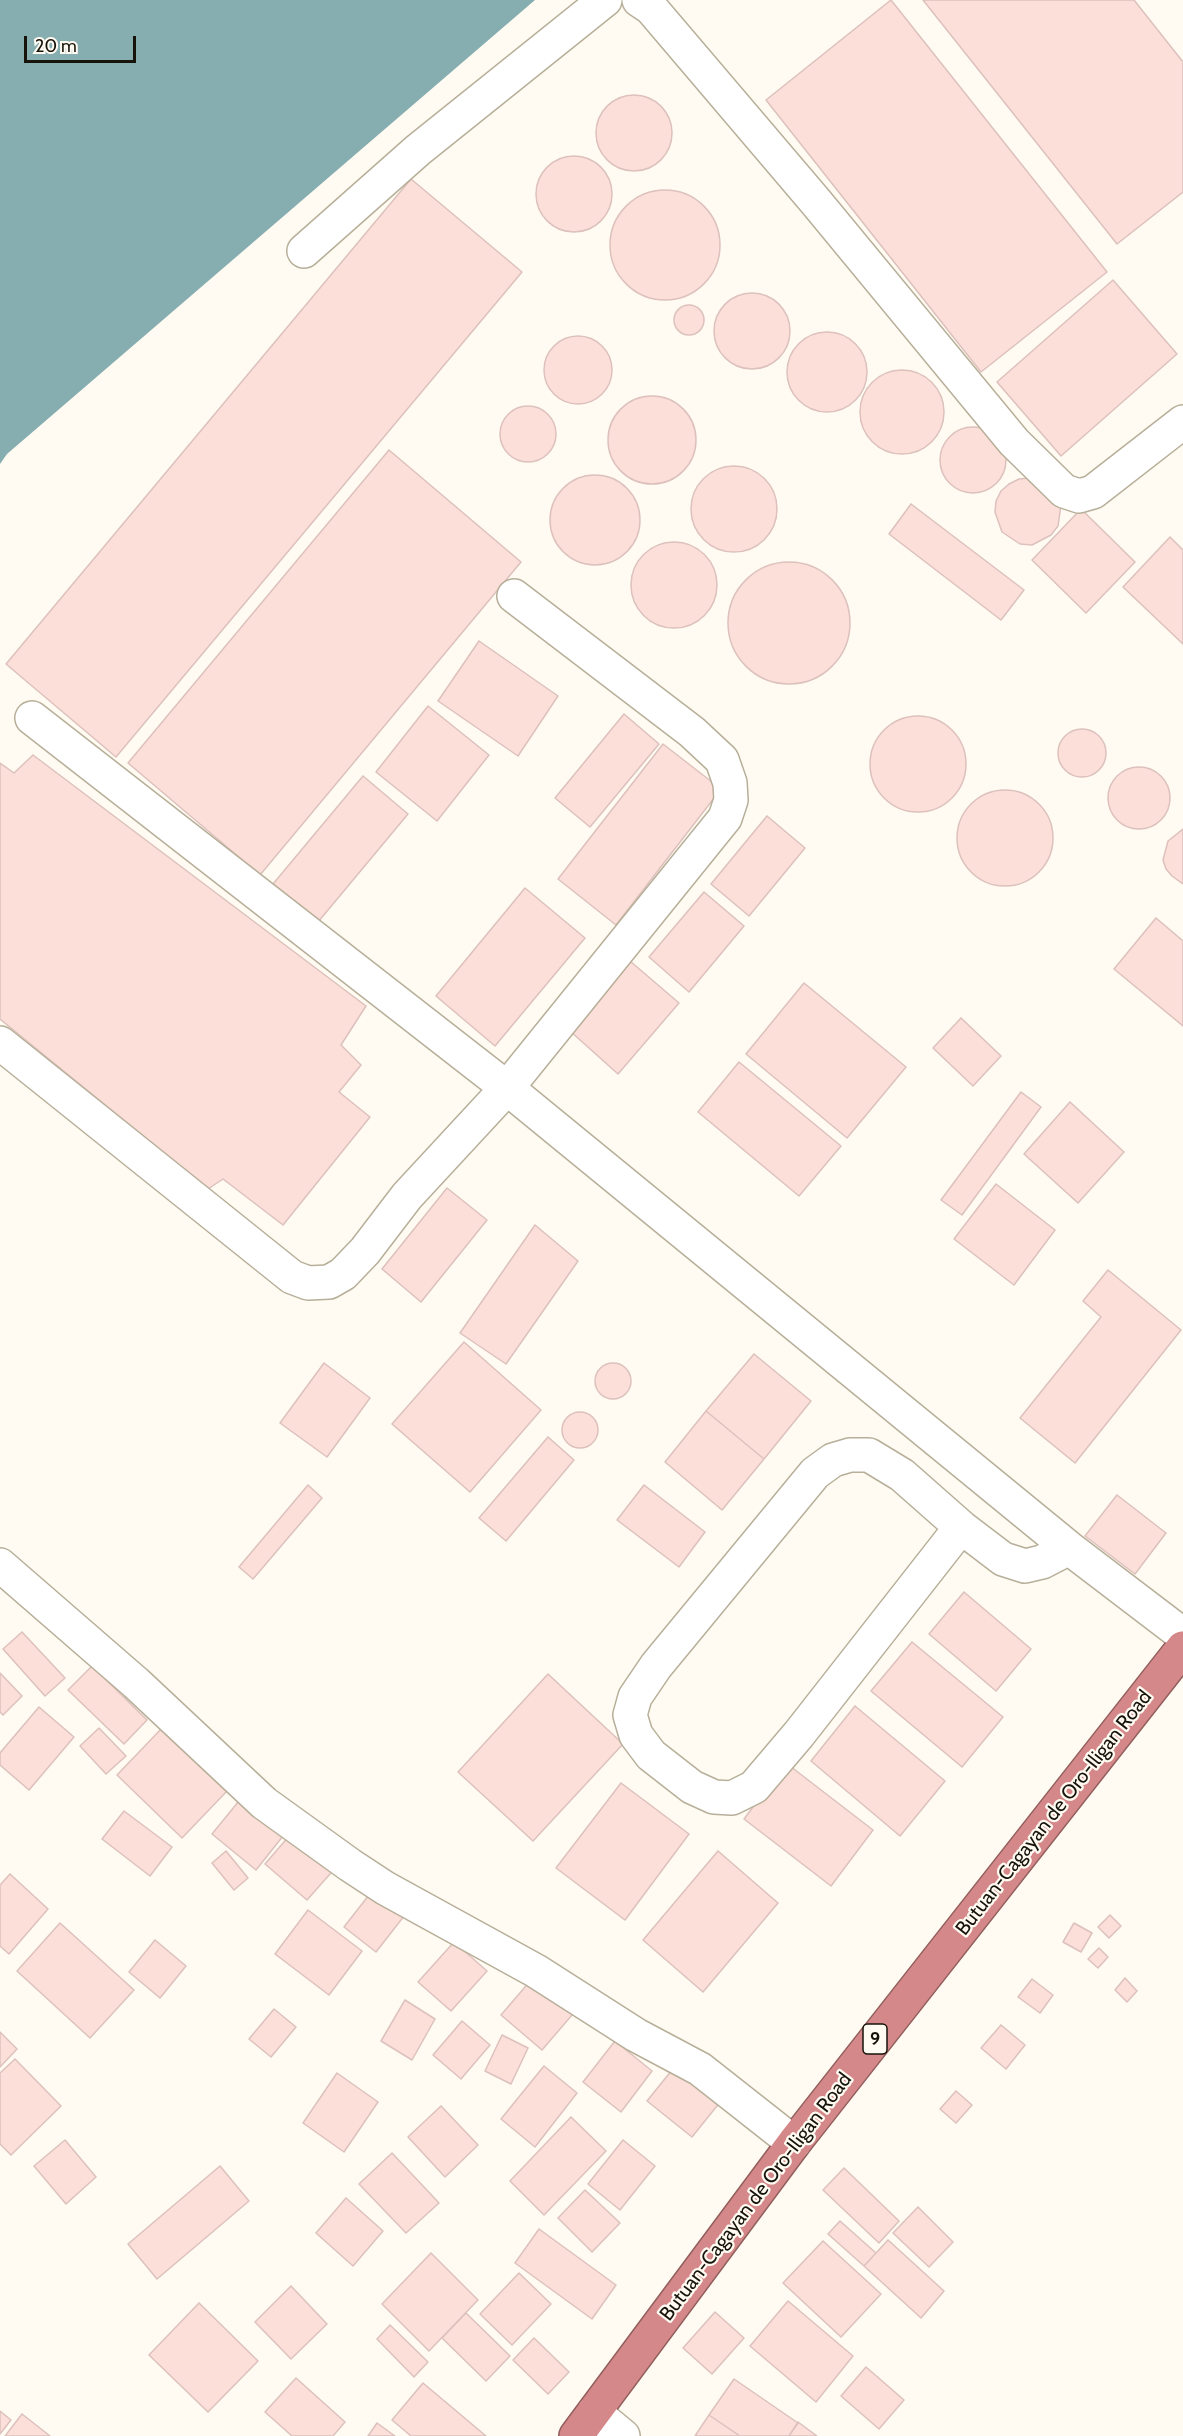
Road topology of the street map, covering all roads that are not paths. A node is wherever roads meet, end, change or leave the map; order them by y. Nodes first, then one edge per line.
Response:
1 (605, 0) edge
2 (639, 0) edge
3 (304, 251) dead end
4 (1183, 422) edge
5 (514, 596) dead end
6 (32, 718) dead end
7 (0, 1043) edge
8 (507, 1088) junction
9 (936, 1439) junction
10 (902, 1475) junction
11 (961, 1527) junction
12 (1069, 1548) junction
13 (0, 1565) edge
14 (1183, 1635) edge
15 (1183, 1648) edge
16 (794, 2143) junction
17 (585, 2424) edge
18 (623, 2436) edge

1 - 3 street
2 - 4 street
5 - 8 street
6 - 8 street
7 - 8 street
8 - 9 street
9 - 10 street
9 - 12 street
10 - 11 street
10 - 11 street
11 - 12 street
12 - 14 street
13 - 16 street
15 - 16 highway, Butuan-Cagayan de Oro-Iligan Road / 9
16 - 17 highway, Butuan-Cagayan de Oro-Iligan Road / 9
17 - 18 street

